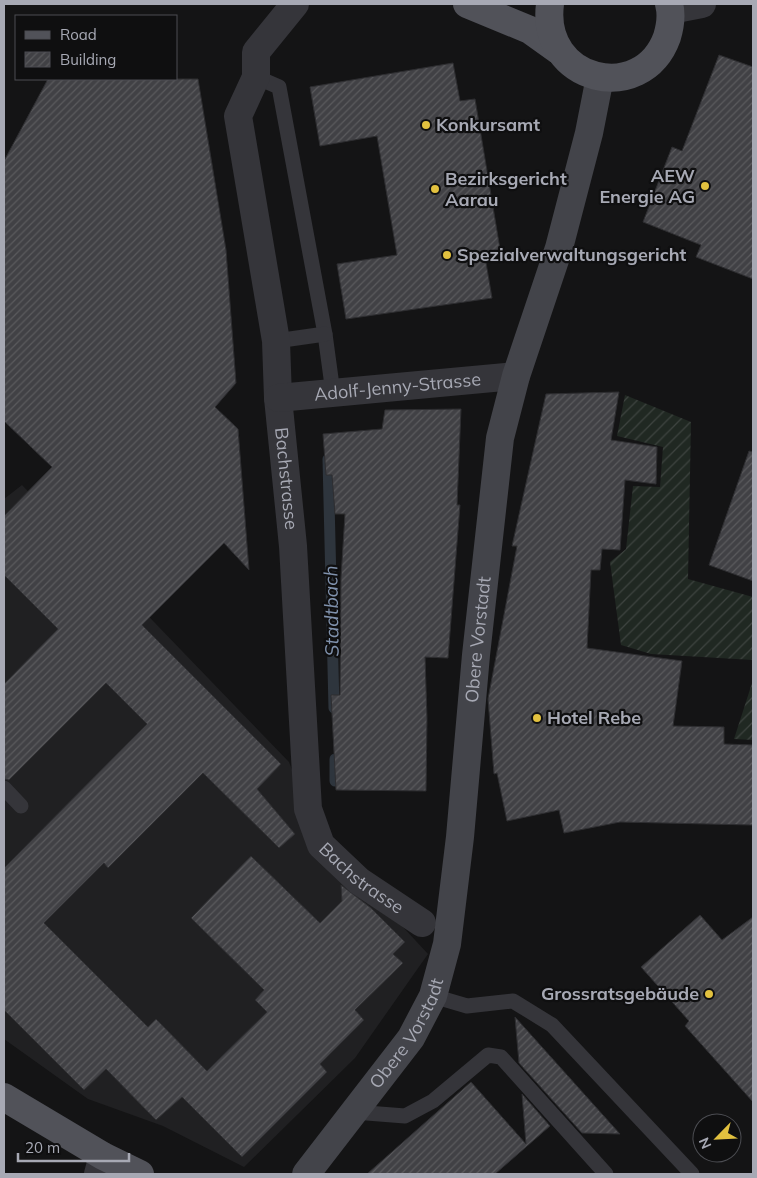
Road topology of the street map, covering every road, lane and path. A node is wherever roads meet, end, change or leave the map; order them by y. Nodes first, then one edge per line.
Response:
1 (295, 4) edge
2 (467, 4) edge
3 (550, 4) edge
4 (702, 4) edge
5 (670, 7) edge
6 (558, 50) junction
7 (600, 77) junction
8 (256, 78) junction
9 (325, 334) junction
10 (276, 340) junction
11 (516, 376) junction
12 (333, 393) junction
13 (278, 398) junction
14 (4, 788) edge
15 (21, 806) dead end
16 (422, 923) dead end
17 (433, 996) junction
18 (4, 1097) edge
19 (354, 1112) junction
20 (101, 1165) edge
21 (140, 1174) edge
22 (306, 1174) edge
23 (606, 1174) edge
24 (692, 1174) edge

1 - 8 street, Bachstrasse
2 - 6 main road
3 - 6 main road
4 - 5 street
5 - 7 main road
6 - 7 main road
7 - 11 main road, Obere Vorstadt
8 - 9 lane
8 - 10 street, Bachstrasse
9 - 10 lane
9 - 12 lane
10 - 13 street, Bachstrasse
11 - 12 street, Adolf-Jenny-Strasse
11 - 17 main road, Obere Vorstadt
12 - 13 street, Adolf-Jenny-Strasse
13 - 16 street, Bachstrasse
14 - 15 lane
17 - 19 main road, Obere Vorstadt
17 - 24 lane
18 - 20 main road
19 - 22 main road, Obere Vorstadt
19 - 23 lane
20 - 21 main road

